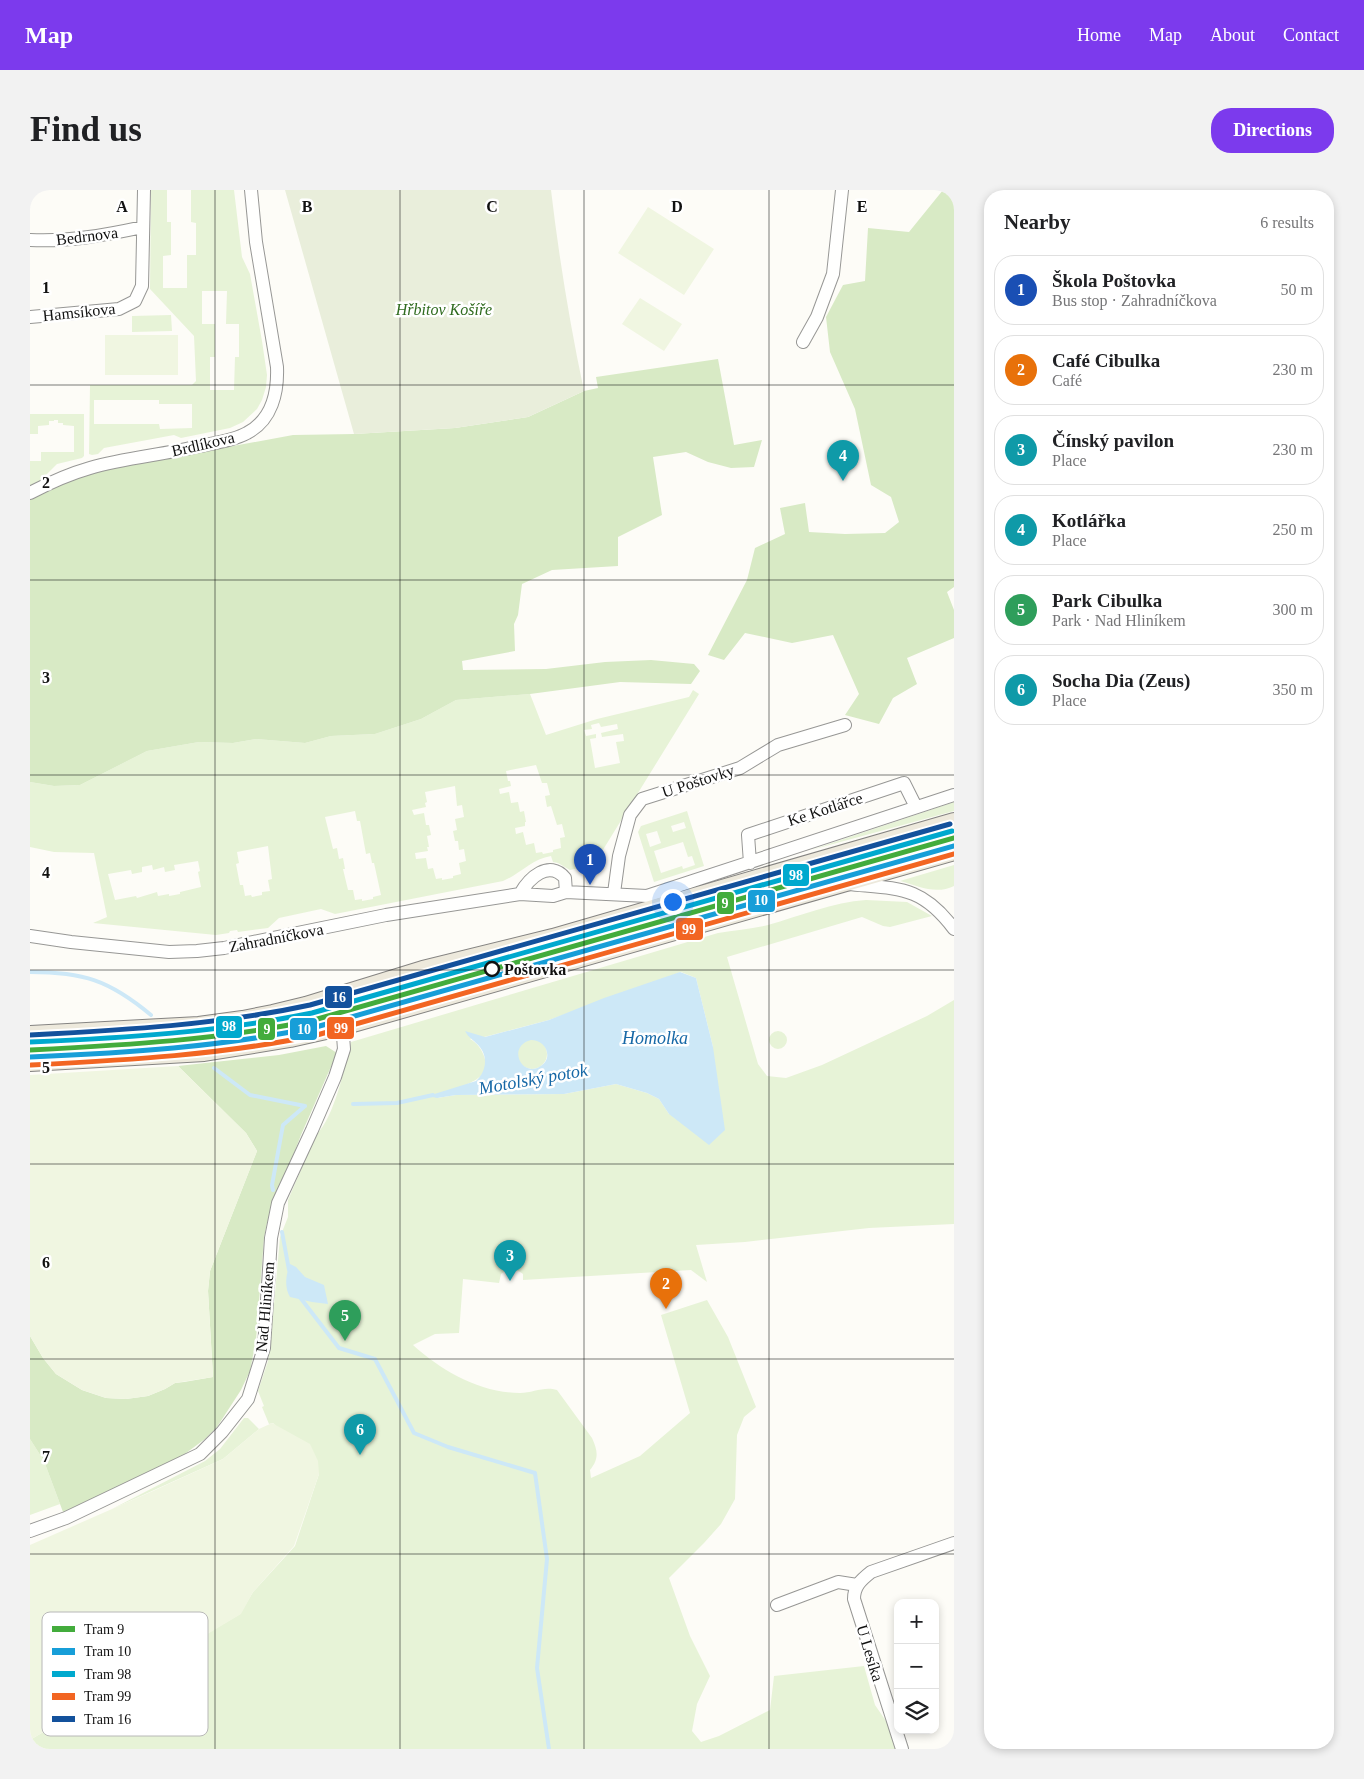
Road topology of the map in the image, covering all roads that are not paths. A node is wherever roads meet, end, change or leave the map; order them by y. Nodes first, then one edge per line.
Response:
1 (144, 190) edge
2 (251, 190) edge
3 (842, 190) edge
4 (144, 227) junction
5 (30, 240) edge
6 (30, 317) edge
7 (803, 342) dead end
8 (30, 494) edge
9 (845, 725) dead end
10 (954, 795) edge
11 (916, 807) junction
12 (954, 824) edge
13 (954, 850) edge
14 (750, 863) junction
15 (838, 883) junction
16 (566, 892) junction
17 (614, 893) junction
18 (520, 894) junction
19 (650, 903) junction
20 (954, 928) edge
21 (30, 936) edge
22 (331, 999) junction
23 (339, 1026) junction
24 (30, 1036) edge
25 (30, 1061) edge
26 (30, 1531) edge
27 (954, 1543) edge
28 (857, 1586) junction
29 (777, 1604) dead end
30 (902, 1749) edge

1 - 4 street, Hamsíkova
2 - 8 street, Brdlíkova
3 - 7 street
4 - 5 street, Bedrnova
4 - 6 street, Hamsíkova
9 - 17 street, U Poštovky
10 - 11 street, Ke Kotlářce
11 - 14 street, Ke Kotlářce
11 - 14 street, Ke Kotlářce
12 - 19 main road
13 - 15 main road
14 - 19 street, Ke Kotlářce
15 - 20 street
15 - 23 main road
16 - 17 street, Zahradníčkova
16 - 18 street, Zahradníčkova
16 - 18 street
17 - 19 street, Zahradníčkova
18 - 21 street, Zahradníčkova
19 - 22 main road
22 - 23 street, Nad Hliníkem
22 - 24 main road
23 - 25 main road
23 - 26 street, Nad Hliníkem
27 - 28 street
28 - 29 street
28 - 30 street, U Lesíka

